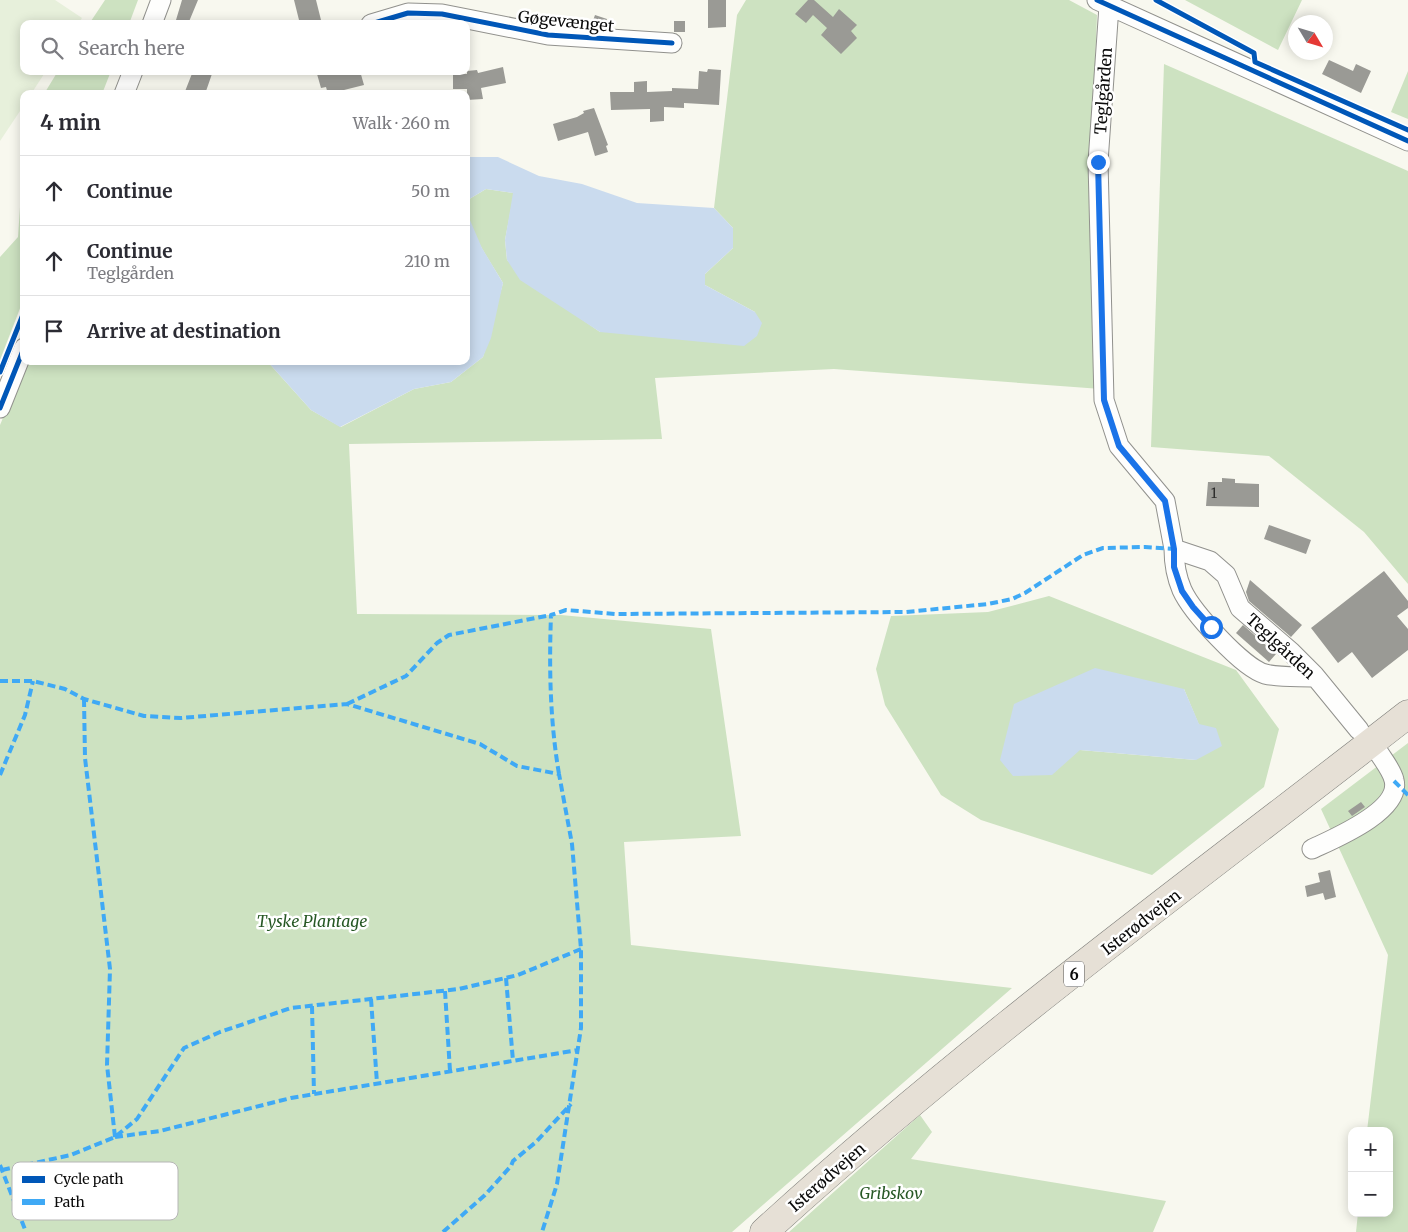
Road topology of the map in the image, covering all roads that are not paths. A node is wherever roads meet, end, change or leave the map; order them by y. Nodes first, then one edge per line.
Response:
1 (161, 0) edge
2 (1103, 3) edge
3 (154, 20) edge
4 (384, 20) edge
5 (672, 43) dead end
6 (131, 75) edge
7 (126, 90) edge
8 (1408, 141) edge
9 (20, 358) edge
10 (0, 408) edge
11 (1174, 549) junction
12 (1315, 677) junction
13 (1403, 716) edge
14 (1359, 730) dead end
15 (1379, 752) dead end
16 (1312, 849) dead end
17 (764, 1232) edge

1 - 3 street
2 - 8 street
2 - 11 street, Teglgården
4 - 5 street, Gøgevænget
6 - 7 street
9 - 10 street
11 - 12 street, Teglgården
11 - 12 street
12 - 14 street, Teglgården
13 - 17 highway, Isterødvejen / 6
15 - 16 street

